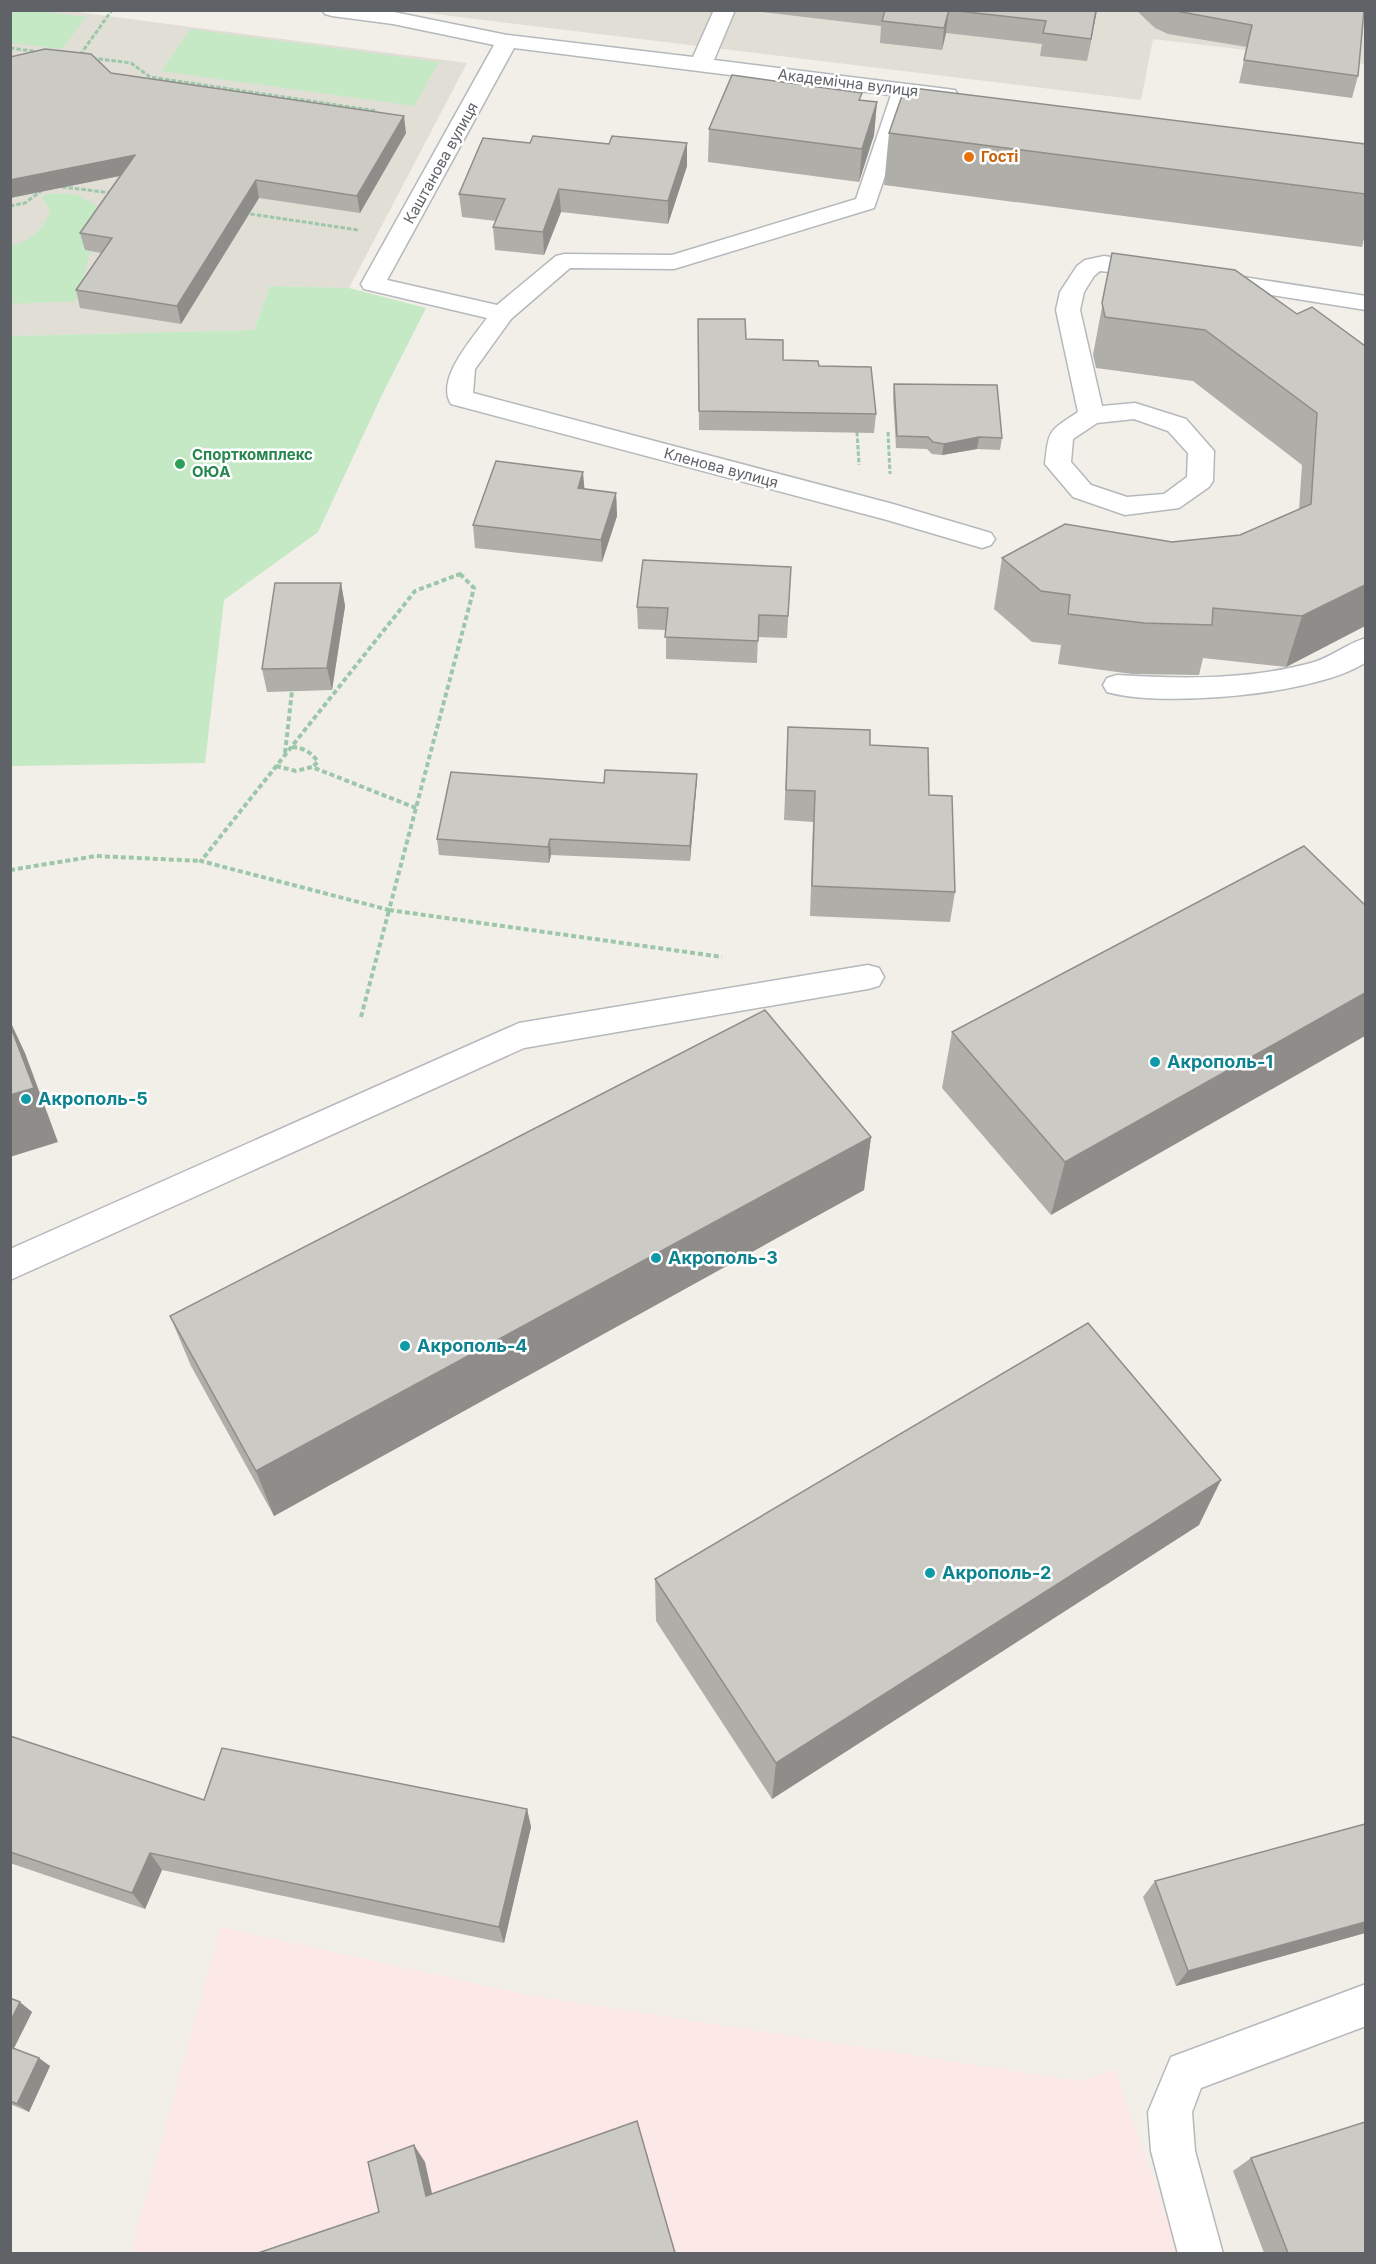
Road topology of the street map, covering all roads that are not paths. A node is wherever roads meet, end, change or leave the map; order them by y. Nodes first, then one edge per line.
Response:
1 (332, 10) edge
2 (725, 10) edge
3 (395, 14) edge
4 (507, 41) junction
5 (701, 65) junction
6 (903, 90) junction
7 (962, 97) edge
8 (1365, 303) edge
9 (502, 314) junction
10 (1091, 416) junction
11 (982, 539) dead end
12 (1365, 648) edge
13 (1117, 685) dead end
14 (868, 977) dead end
15 (10, 1265) edge
16 (1365, 2005) edge
17 (1201, 2253) edge

1 - 3 street, Академічна вулиця
2 - 5 street
3 - 4 street, Академічна вулиця
4 - 5 street, Академічна вулиця
4 - 9 street, Каштанова вулиця
5 - 6 street, Академічна вулиця
6 - 7 street, Академічна вулиця
6 - 9 street
8 - 10 street
9 - 11 street, Кленова вулиця
10 - 10 street
12 - 13 street
14 - 15 street
16 - 17 street

